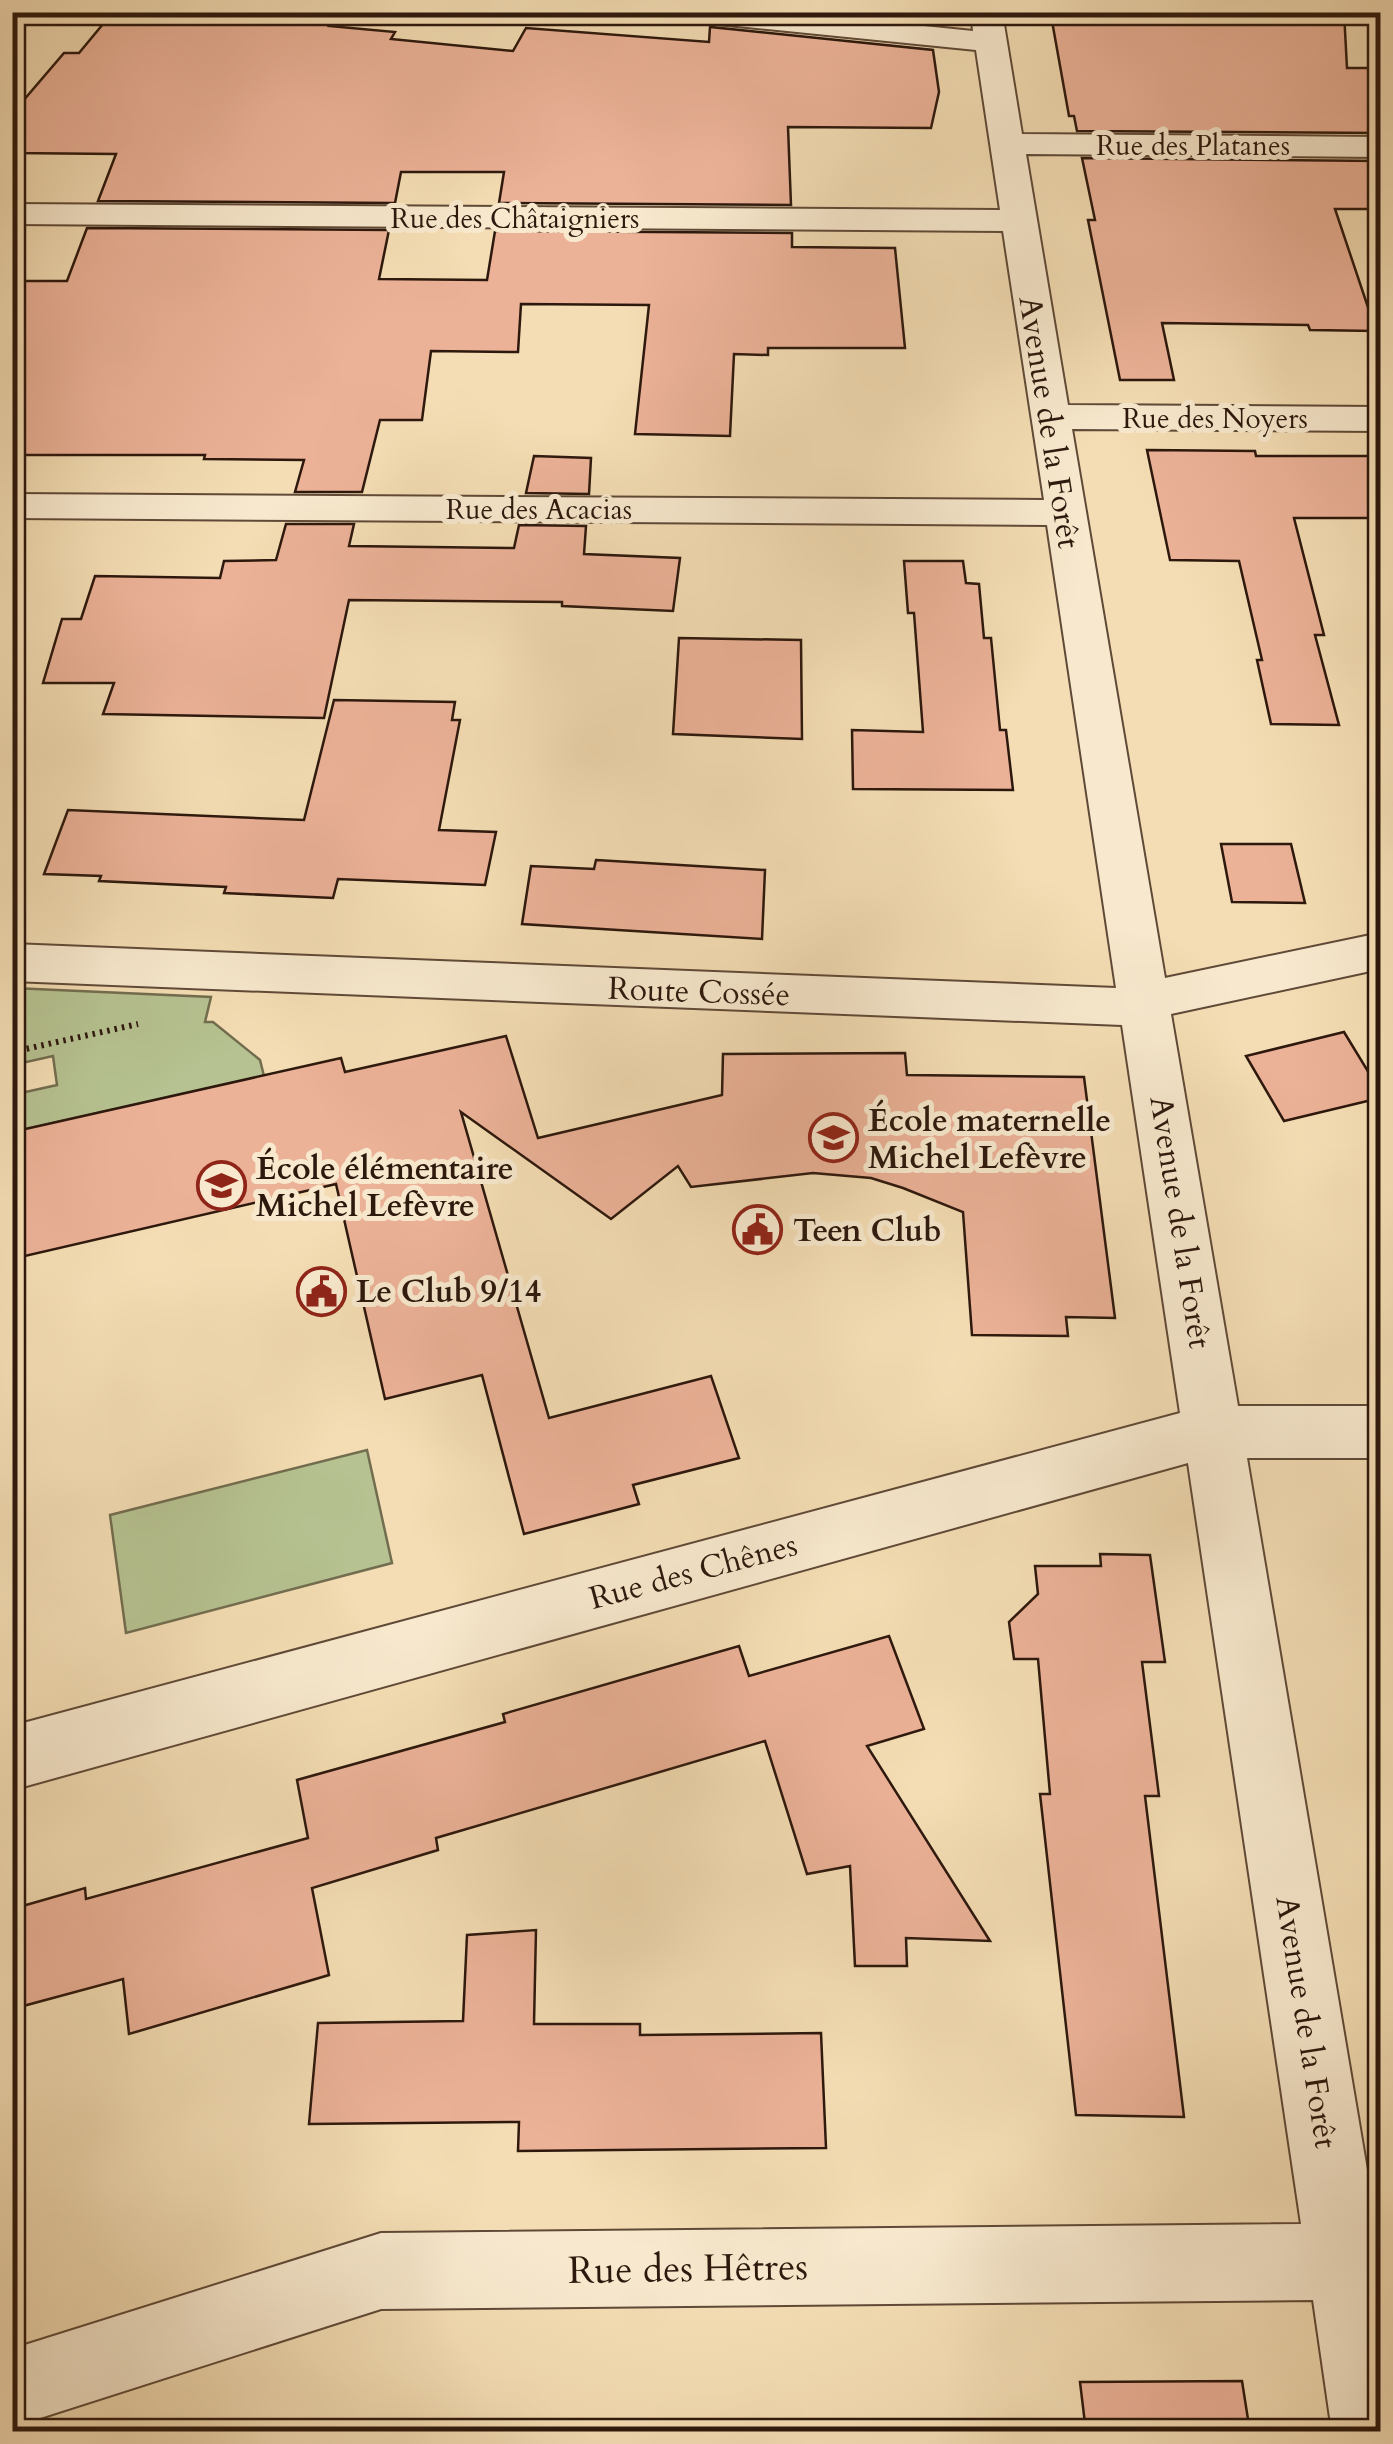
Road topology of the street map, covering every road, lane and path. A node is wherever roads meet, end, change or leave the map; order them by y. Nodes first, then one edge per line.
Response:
1 (686, 12) edge
2 (988, 27) edge
3 (1006, 144) junction
4 (1380, 147) edge
5 (12, 214) edge
6 (1018, 221) junction
7 (1050, 417) junction
8 (1380, 418) edge
9 (12, 506) edge
10 (1065, 513) junction
11 (1380, 951) edge
12 (12, 962) edge
13 (1145, 1004) junction
14 (12, 1022) edge
15 (22, 1022) dead end
16 (1214, 1432) junction
17 (1380, 1432) edge
18 (12, 1758) edge
19 (1362, 2261) edge
20 (12, 2388) edge
21 (1372, 2432) edge

1 - 2 street
2 - 3 street, Avenue de la Forêt
3 - 4 street, Rue des Platanes
3 - 6 street, Avenue de la Forêt
5 - 6 street, Rue des Châtaigniers
6 - 7 street, Avenue de la Forêt
7 - 8 street, Rue des Noyers
7 - 10 street, Avenue de la Forêt
9 - 10 street, Rue des Acacias
10 - 13 street, Avenue de la Forêt
11 - 13 street, Route Cossée
12 - 13 street, Route Cossée
13 - 16 street, Avenue de la Forêt
14 - 15 path
16 - 17 street, Rue des Chênes
16 - 18 street, Rue des Chênes
16 - 19 street, Avenue de la Forêt
19 - 20 street, Rue des Hêtres
19 - 21 street, Avenue de la Forêt

